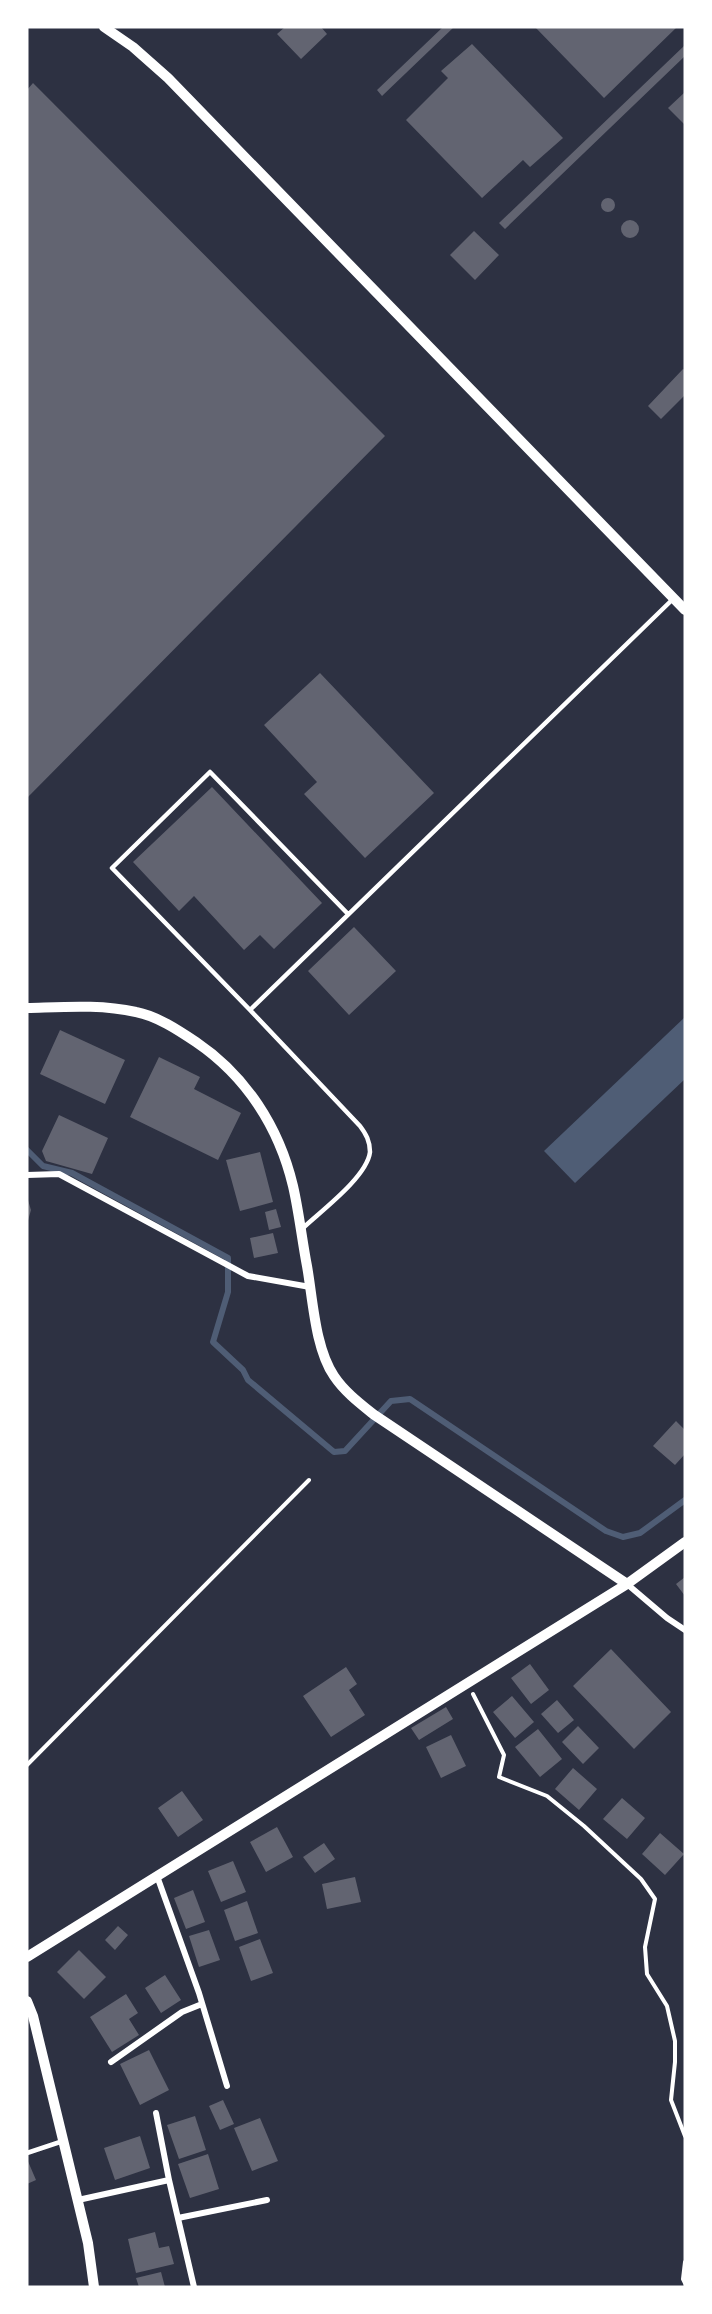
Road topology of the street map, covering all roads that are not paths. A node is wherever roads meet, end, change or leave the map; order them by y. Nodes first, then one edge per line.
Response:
1 (104, 27) edge
2 (674, 598) junction
3 (685, 610) edge
4 (348, 914) junction
5 (27, 1008) edge
6 (250, 1010) junction
7 (27, 1175) edge
8 (301, 1231) junction
9 (311, 1287) junction
10 (685, 1542) edge
11 (627, 1584) junction
12 (685, 1630) edge
13 (157, 1876) junction
14 (27, 1957) edge
15 (27, 2001) edge
16 (202, 2004) junction
17 (111, 2062) dead end
18 (227, 2086) dead end
19 (156, 2114) dead end
20 (63, 2141) junction
21 (27, 2153) edge
22 (170, 2180) junction
23 (78, 2200) junction
24 (267, 2200) dead end
25 (178, 2218) junction
26 (94, 2287) edge
27 (194, 2287) edge

1 - 2 street
2 - 3 street
2 - 4 lane
4 - 6 lane
4 - 6 lane
5 - 8 street
6 - 8 lane
7 - 9 street
8 - 9 street
9 - 11 street
10 - 11 street
11 - 12 street
11 - 13 street
13 - 14 street
13 - 16 street
15 - 20 street
16 - 17 street
16 - 18 street
19 - 22 street
20 - 21 lane
20 - 23 street
22 - 23 street
22 - 25 street
23 - 26 street
24 - 25 street
25 - 27 street

